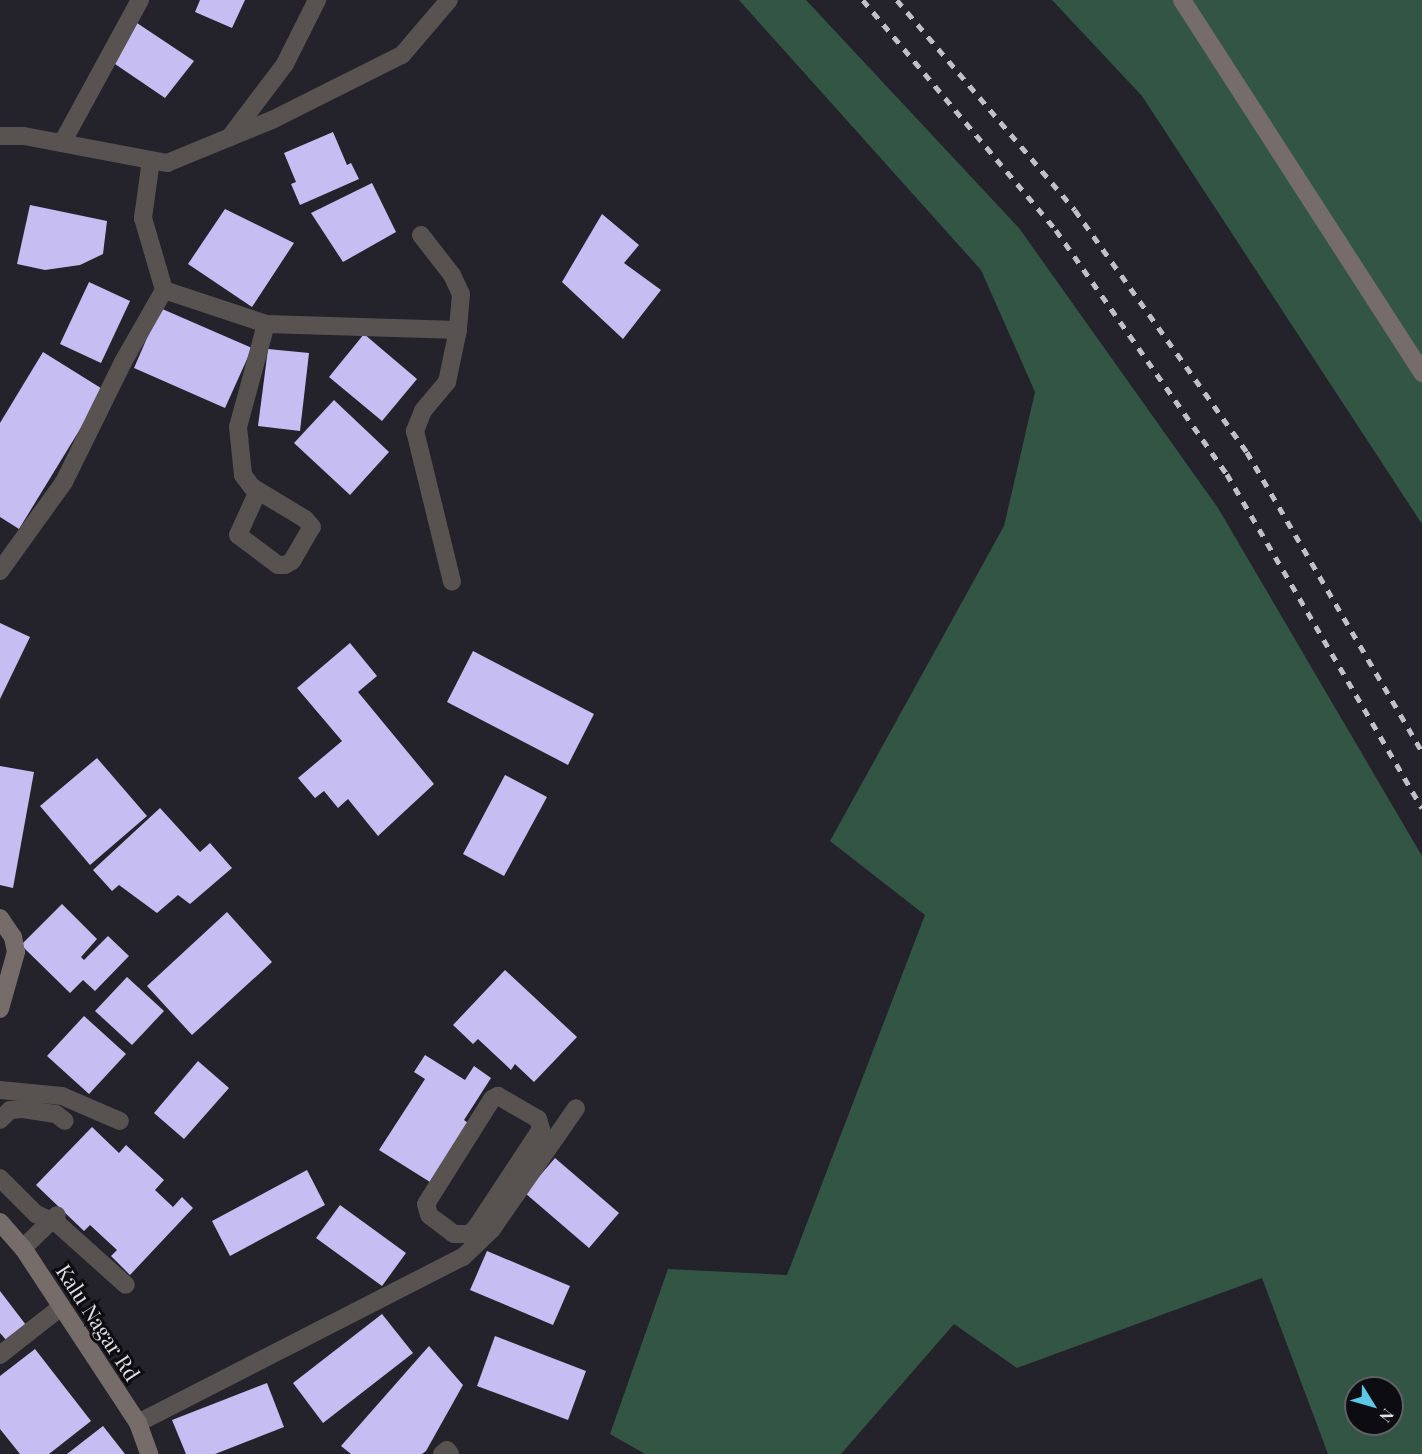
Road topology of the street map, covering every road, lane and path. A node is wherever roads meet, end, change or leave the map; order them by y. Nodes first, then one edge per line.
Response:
1 (140, 0) edge
2 (317, 0) edge
3 (449, 0) edge
4 (1182, 0) edge
5 (0, 136) edge
6 (229, 137) junction
7 (62, 143) junction
8 (151, 160) junction
9 (421, 236) dead end
10 (164, 290) junction
11 (266, 324) junction
12 (458, 330) junction
13 (1422, 373) edge
14 (258, 491) dead end
15 (0, 571) edge
16 (452, 582) dead end
17 (0, 918) edge
18 (0, 1009) edge
19 (0, 1090) edge
20 (576, 1108) dead end
21 (0, 1120) edge
22 (65, 1121) dead end
23 (120, 1121) dead end
24 (544, 1140) junction
25 (0, 1178) edge
26 (56, 1216) junction
27 (0, 1222) edge
28 (22, 1248) junction
29 (126, 1285) dead end
30 (61, 1307) junction
31 (0, 1355) edge
32 (138, 1423) junction
33 (148, 1454) edge
34 (442, 1454) edge
35 (450, 1454) edge

1 - 7 street
2 - 6 street
3 - 6 street
4 - 13 street
5 - 7 street
6 - 8 street
7 - 8 street
8 - 10 street
9 - 12 street
10 - 11 street
10 - 15 street
11 - 12 street
11 - 14 street
12 - 16 street
17 - 18 street
19 - 23 street
20 - 24 street
21 - 22 street
24 - 24 street
24 - 32 street
25 - 26 street
26 - 28 street
26 - 29 street
27 - 28 street, Kalu Nagar Rd
28 - 30 street, Kalu Nagar Rd
30 - 31 street
30 - 32 street, Kalu Nagar Rd
32 - 33 street, Kalu Nagar Rd
34 - 35 street

